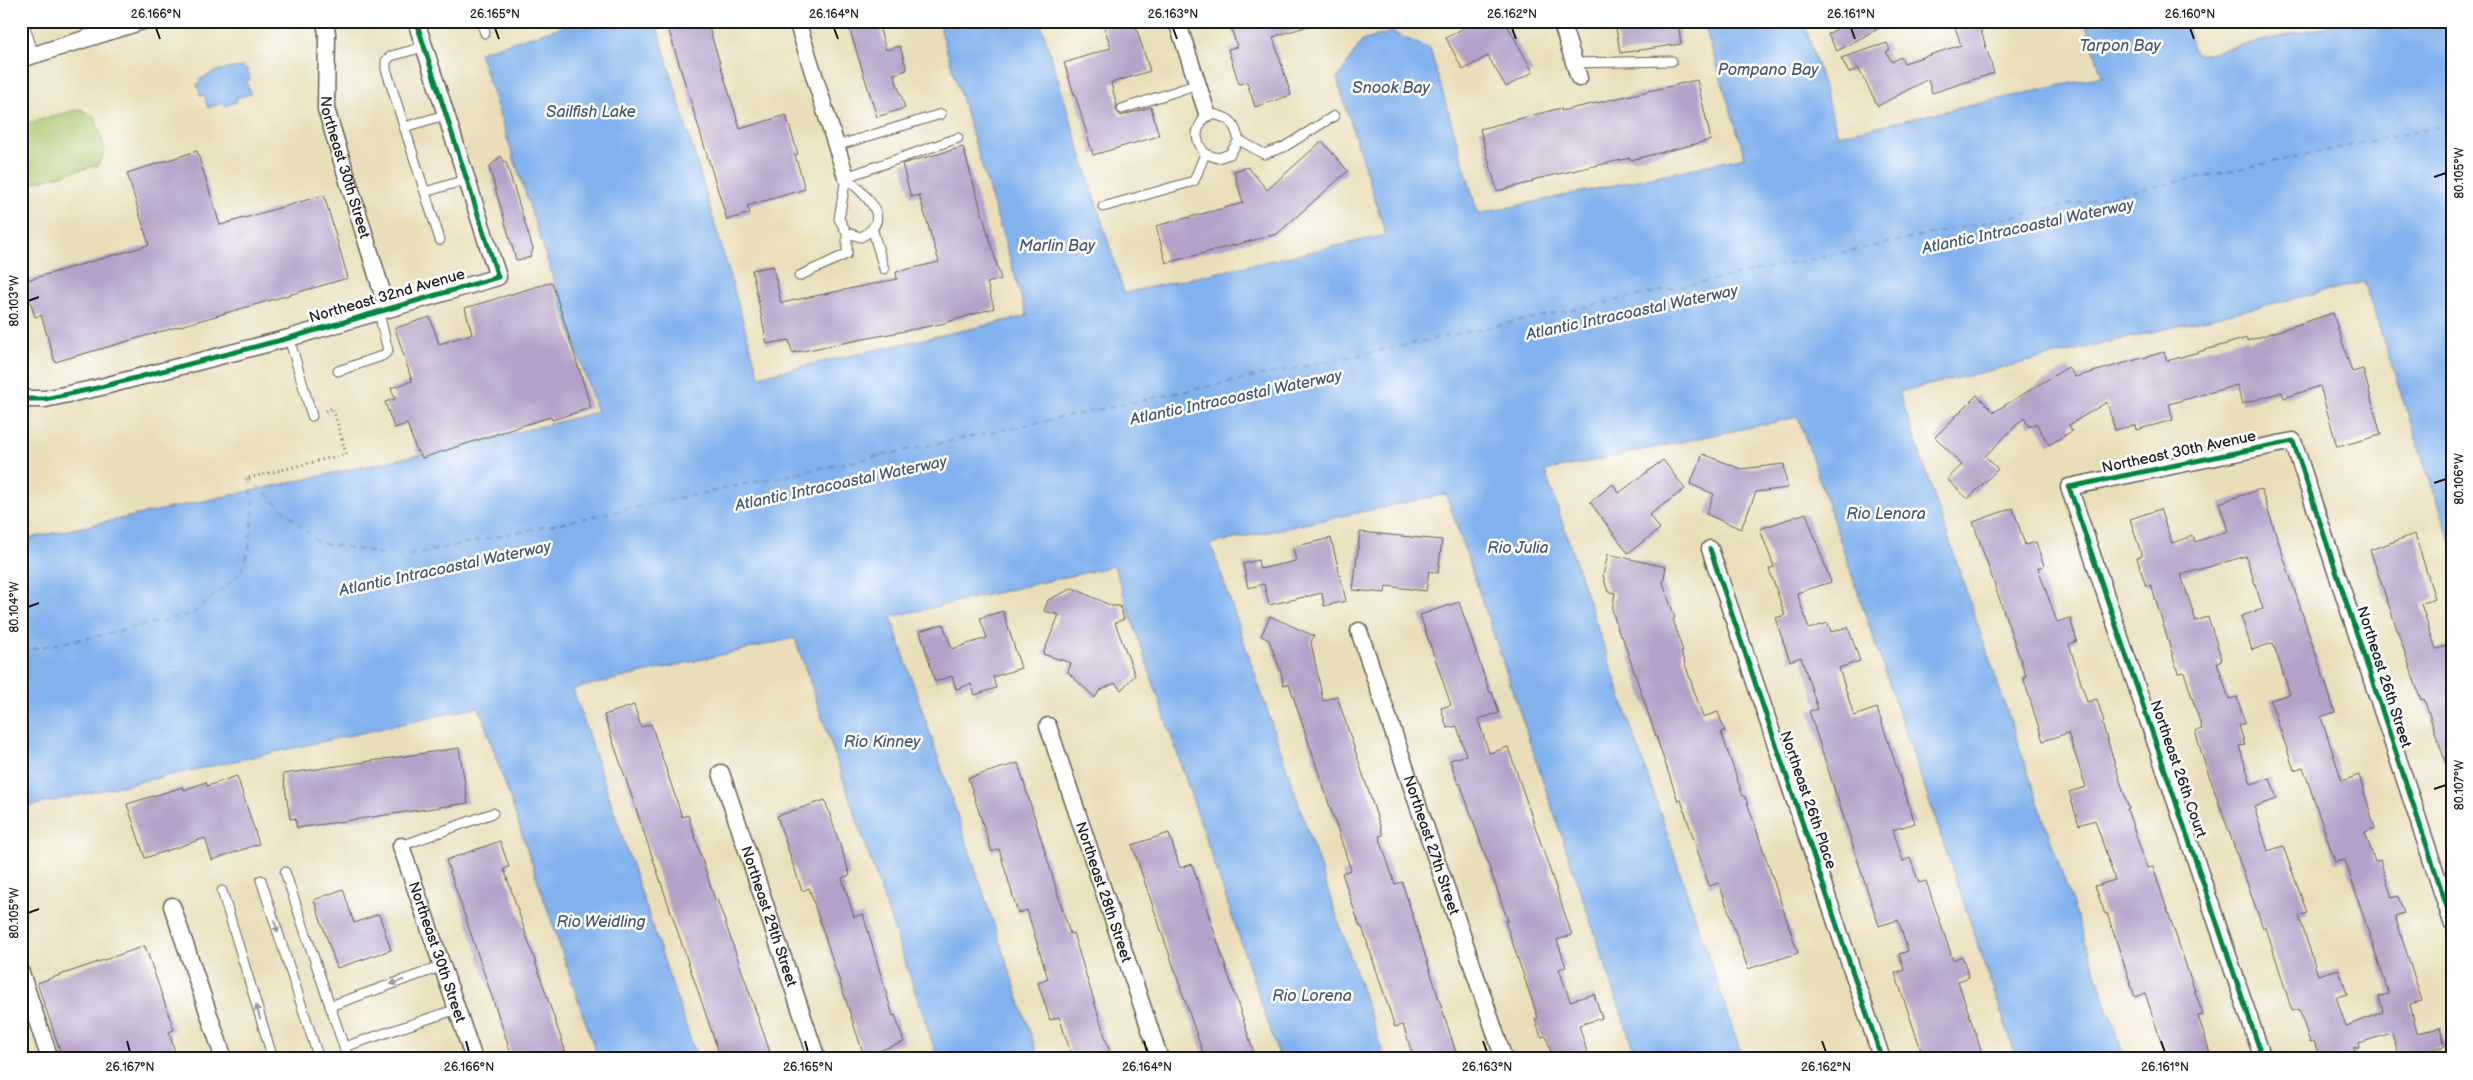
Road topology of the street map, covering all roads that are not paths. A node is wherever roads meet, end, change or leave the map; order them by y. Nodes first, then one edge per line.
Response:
1 (23, 21) edge
2 (143, 21) edge
3 (324, 21) edge
4 (416, 21) edge
5 (481, 21) edge
6 (797, 21) edge
7 (1177, 21) edge
8 (1561, 21) edge
9 (485, 33) dead end
10 (424, 47) junction
11 (28, 57) edge
12 (1672, 61) dead end
13 (1577, 70) joint
14 (1198, 84) junction
15 (1122, 109) dead end
16 (1208, 113) junction
17 (941, 114) dead end
18 (445, 115) junction
19 (1334, 116) dead end
20 (404, 127) junction
21 (958, 138) dead end
22 (1239, 140) junction
23 (836, 146) junction
24 (1205, 154) junction
25 (846, 177) junction
26 (465, 180) junction
27 (425, 192) junction
28 (1103, 207) dead end
29 (872, 231) junction
30 (847, 233) junction
31 (440, 240) dead end
32 (884, 269) dead end
33 (799, 276) dead end
34 (383, 310) junction
35 (289, 338) junction
36 (338, 370) dead end
37 (21, 399) edge
38 (312, 416) road end
39 (2293, 441) joint
40 (2069, 487) joint
41 (1710, 549) dead end
42 (1360, 632) dead end
43 (1048, 726) dead end
44 (721, 773) dead end
45 (493, 813) dead end
46 (401, 846) joint
47 (285, 872) dead end
48 (261, 880) dead end
49 (222, 891) dead end
50 (172, 906) dead end
51 (2452, 922) edge
52 (444, 966) junction
53 (21, 973) edge
54 (330, 1006) junction
55 (458, 1010) junction
56 (344, 1047) junction
57 (50, 1059) edge
58 (224, 1059) edge
59 (273, 1059) edge
60 (319, 1059) edge
61 (348, 1059) edge
62 (474, 1059) edge
63 (817, 1059) edge
64 (1160, 1059) edge
65 (1504, 1059) edge
66 (1882, 1059) edge
67 (2263, 1059) edge

1 - 11 lane
2 - 11 street
3 - 34 street, Northeast 30th Street
4 - 10 street, Northeast 32nd Avenue
5 - 9 lane
6 - 23 street
7 - 14 street
8 - 13 street
10 - 18 street, Northeast 32nd Avenue
10 - 20 lane
12 - 13 lane
14 - 15 lane
14 - 16 street
16 - 22 lane
16 - 24 lane
17 - 23 lane
18 - 20 lane
18 - 26 street, Northeast 32nd Avenue
19 - 22 lane
20 - 27 lane
21 - 25 lane
22 - 24 lane
23 - 25 street
24 - 28 lane
25 - 29 lane
25 - 30 lane
26 - 27 lane
26 - 34 street, Northeast 32nd Avenue
27 - 31 lane
29 - 30 lane
29 - 32 lane
30 - 33 lane
34 - 35 street, Northeast 32nd Avenue
34 - 36 lane
35 - 37 street, Northeast 32nd Avenue
35 - 38 lane
39 - 40 street, Northeast 30th Avenue
39 - 51 street, Northeast 26th Street
40 - 67 street, Northeast 26th Court
41 - 66 street, Northeast 26th Place
42 - 65 street, Northeast 27th Street
43 - 64 street, Northeast 28th Street
44 - 63 street, Northeast 29th Street
45 - 46 lane
46 - 52 street, Northeast 30th Street
47 - 54 lane
48 -> 60 lane
59 -> 49 lane
50 - 58 street
52 -> 54 lane
52 - 55 street, Northeast 30th Street
53 - 57 street
54 - 56 lane
55 - 56 lane
55 - 62 street, Northeast 30th Street
56 - 61 lane

